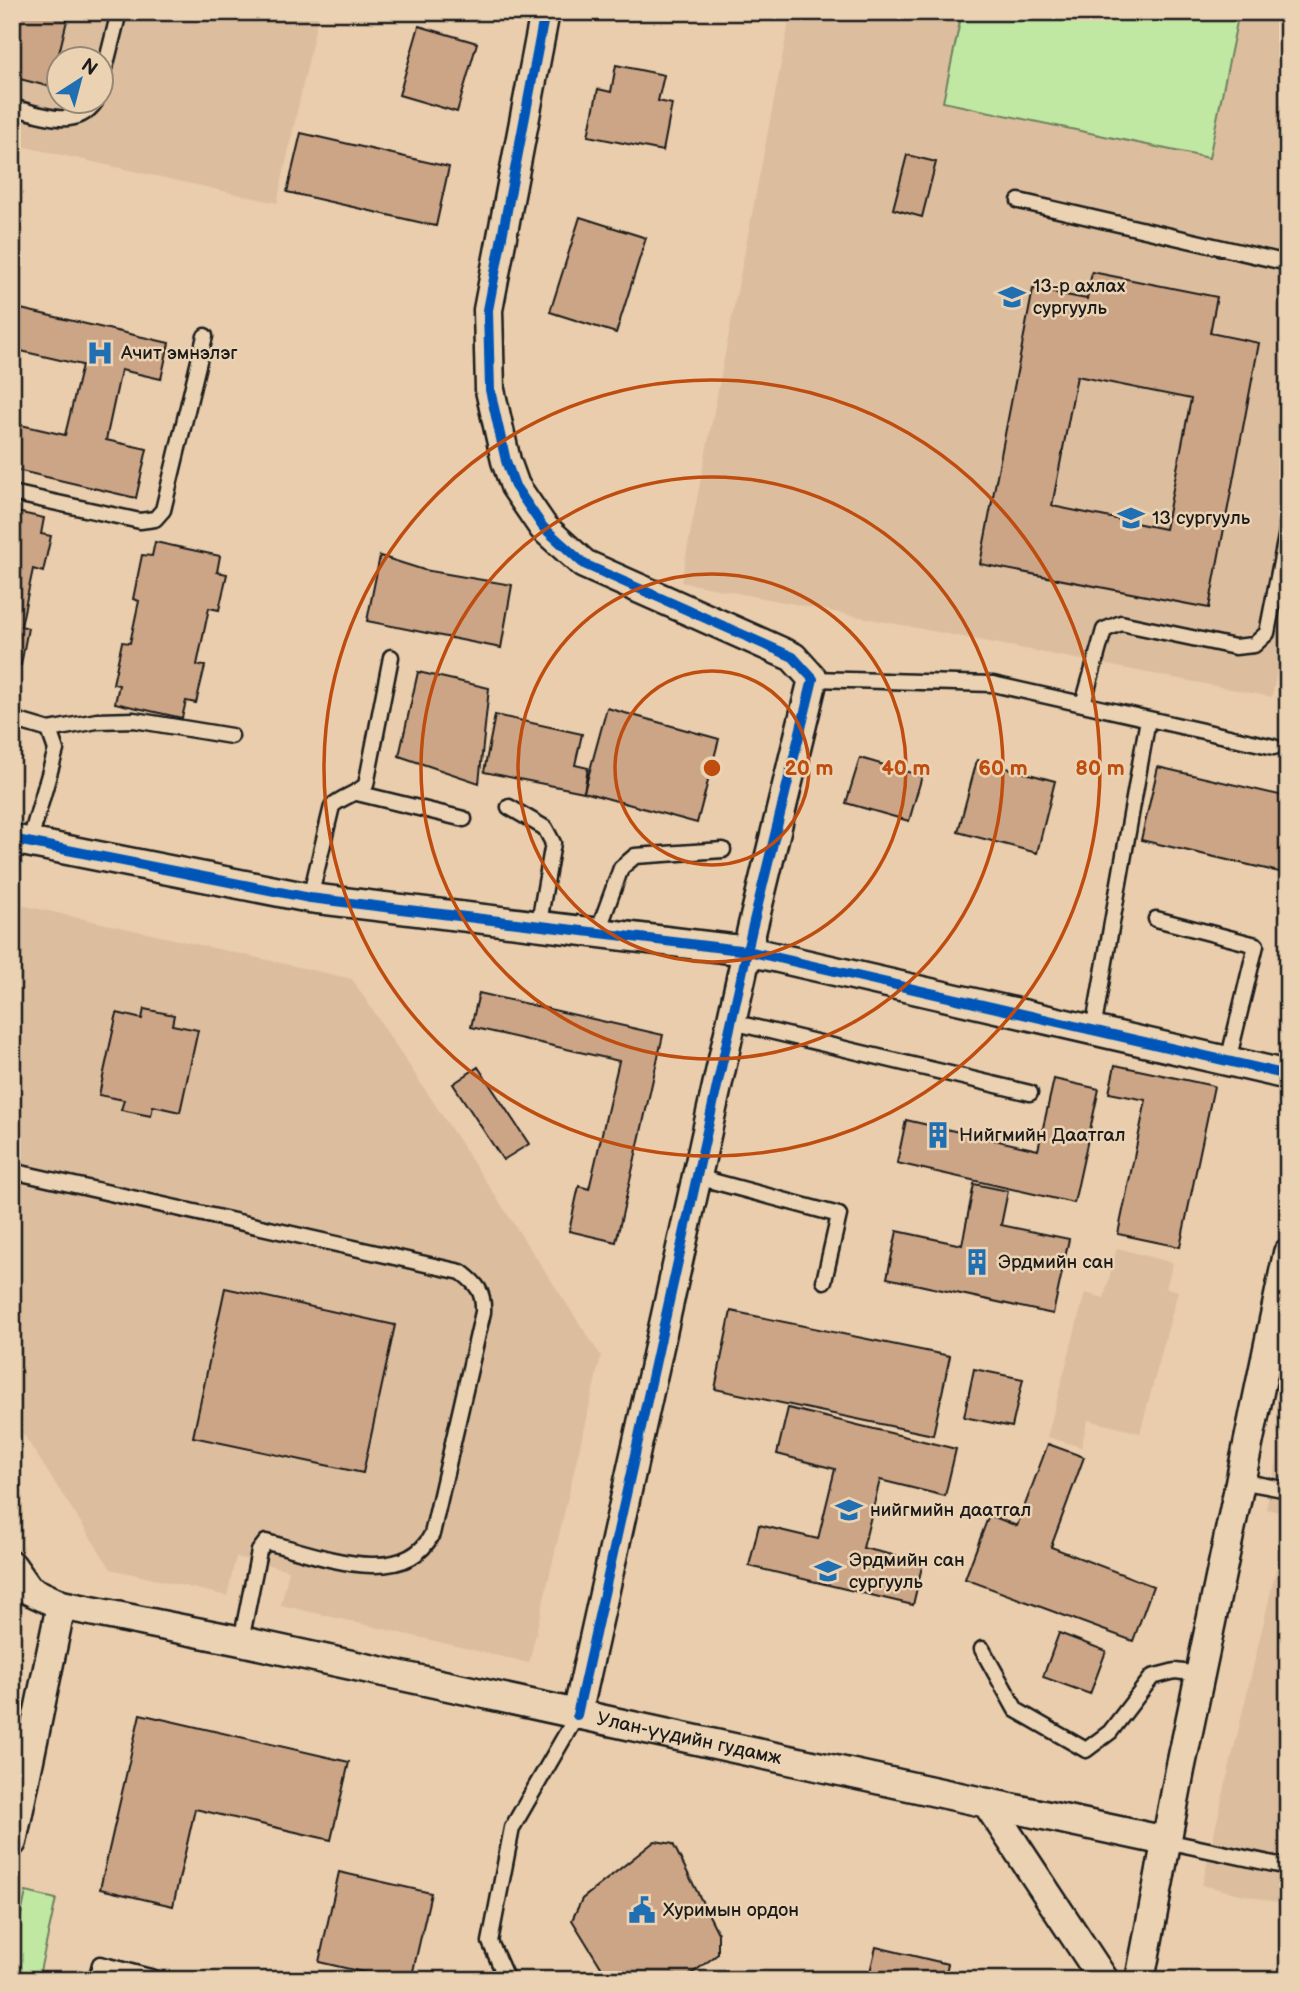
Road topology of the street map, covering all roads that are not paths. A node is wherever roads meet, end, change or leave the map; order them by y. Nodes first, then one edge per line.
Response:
1 (119, 12) edge
2 (545, 12) edge
3 (110, 46) edge
4 (12, 107) edge
5 (46, 115) edge
6 (49, 116) edge
7 (75, 116) edge
8 (1018, 201) dead end
9 (1288, 262) edge
10 (205, 336) dead end
11 (12, 493) edge
12 (1288, 526) edge
13 (391, 657) dead end
14 (813, 679) junction
15 (1083, 704) junction
16 (12, 719) edge
17 (1148, 719) junction
18 (49, 730) junction
19 (231, 736) dead end
20 (1274, 747) dead end
21 (357, 793) junction
22 (509, 807) dead end
23 (464, 819) dead end
24 (20, 842) edge
25 (723, 850) dead end
26 (310, 898) junction
27 (1156, 919) dead end
28 (538, 928) junction
29 (597, 934) junction
30 (748, 951) junction
31 (732, 1023) junction
32 (1093, 1030) junction
33 (1228, 1061) junction
34 (1288, 1075) edge
35 (1030, 1093) dead end
36 (12, 1171) edge
37 (697, 1177) junction
38 (1288, 1253) edge
39 (824, 1281) dead end
40 (1240, 1481) junction
41 (1288, 1490) edge
42 (12, 1566) edge
43 (61, 1605) junction
44 (241, 1641) junction
45 (982, 1649) dead end
46 (1200, 1674) junction
47 (577, 1715) junction
48 (987, 1803) junction
49 (16, 1807) edge
50 (12, 1842) edge
51 (1166, 1842) junction
52 (1288, 1867) edge
53 (96, 1980) edge
54 (162, 1980) edge
55 (507, 1980) edge
56 (1104, 1980) edge
57 (1140, 1980) edge

1 - 3 lane
2 - 14 street
4 - 5 lane
6 - 7 lane
8 - 9 lane
10 - 11 lane
12 - 15 lane
13 - 21 lane
14 - 15 lane
14 - 30 street
15 - 17 lane
16 - 18 lane
17 - 20 lane
17 - 32 lane
18 - 19 lane
18 - 24 lane
21 - 23 lane
21 - 26 lane
22 - 28 lane
24 - 26 street
25 - 29 lane
26 - 28 street
27 - 33 lane
28 - 29 street
29 - 30 street
30 - 31 street
30 - 32 street
31 - 35 lane
31 - 37 street
32 - 33 street
33 - 34 street
36 - 44 lane
37 - 39 lane
37 - 47 street
38 - 40 street
40 - 41 lane
40 - 46 street
42 - 43 street, Улан-үүдийн гудамж
43 - 44 street, Улан-үүдийн гудамж
43 - 49 street
44 - 47 street, Улан-үүдийн гудамж
45 - 46 lane
46 - 51 street
47 - 48 street, Улан-үүдийн гудамж
47 - 55 lane
48 - 51 street, Улан-үүдийн гудамж
48 - 56 street
49 - 50 street
51 - 52 lane
51 - 57 street
53 - 54 lane

